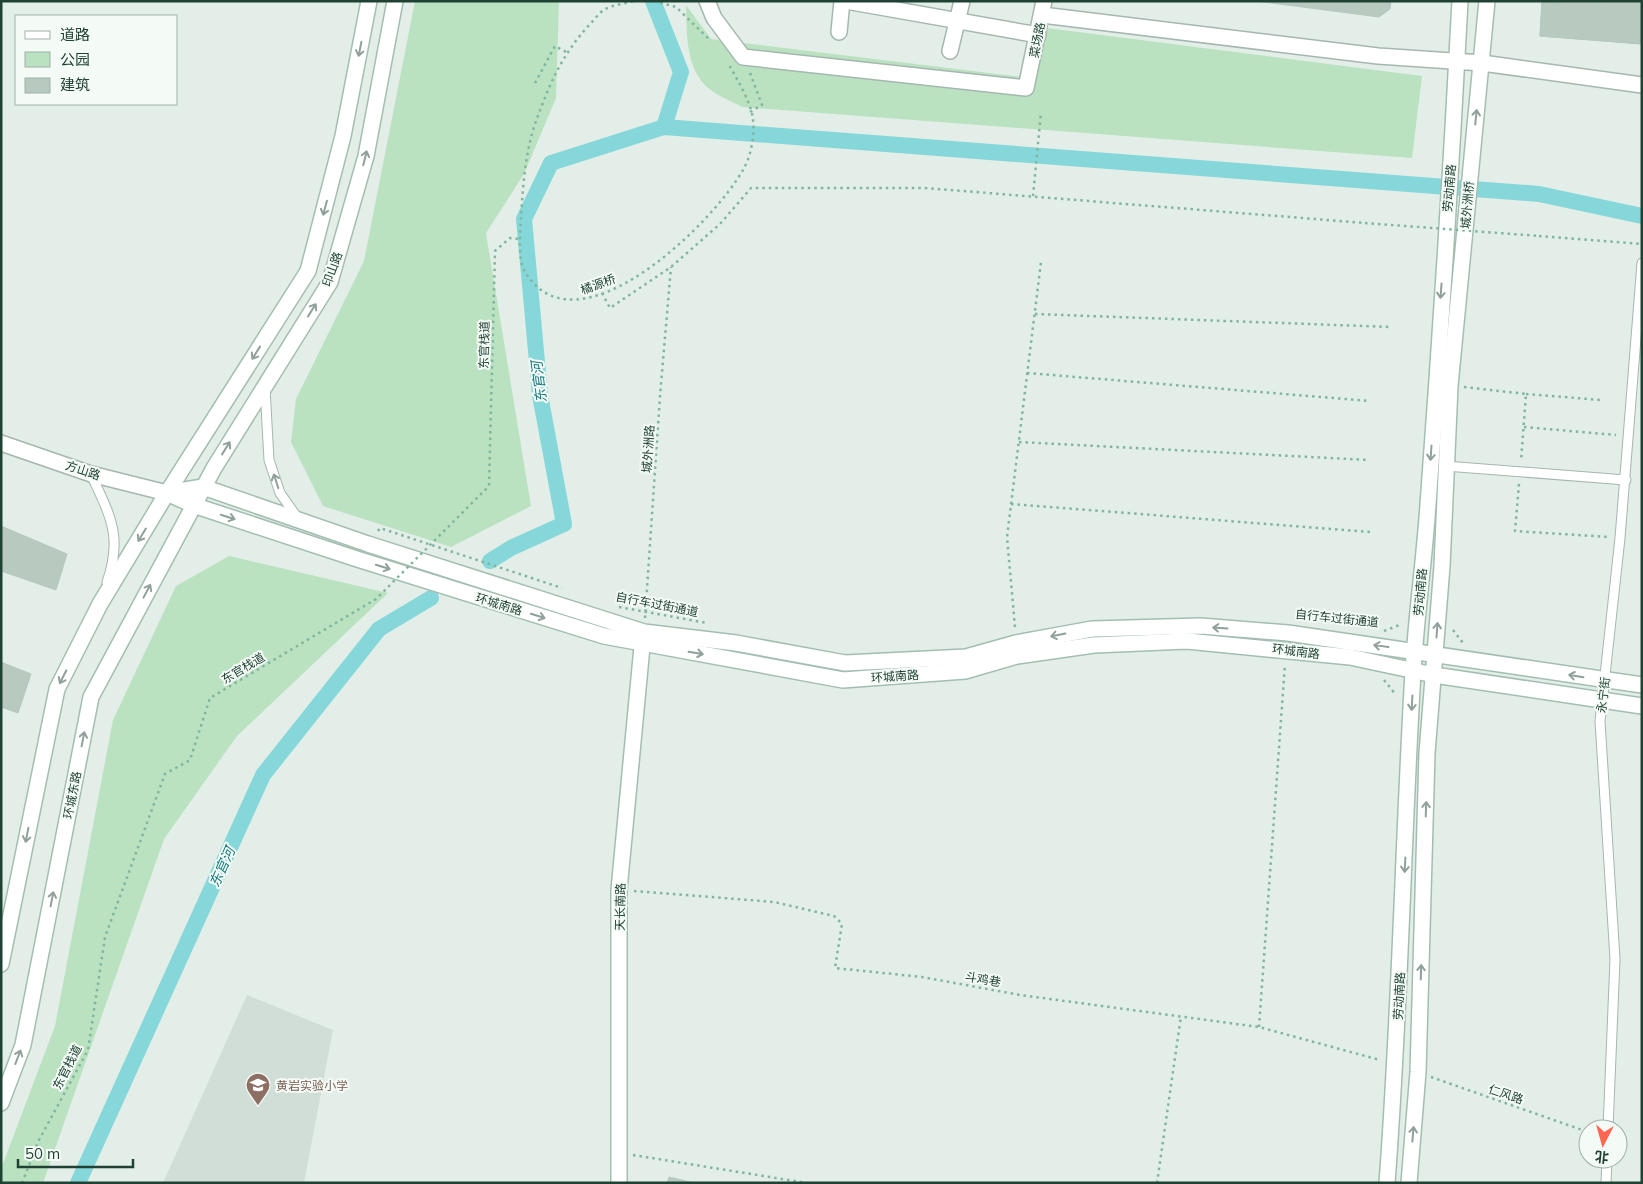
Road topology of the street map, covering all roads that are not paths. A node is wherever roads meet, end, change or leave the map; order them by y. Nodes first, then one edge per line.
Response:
1 (369, 1) edge
2 (395, 1) edge
3 (707, 1) edge
4 (844, 1) edge
5 (962, 1) edge
6 (1460, 1) edge
7 (1487, 1) edge
8 (1043, 8) edge
9 (958, 21) junction
10 (839, 32) dead end
11 (1038, 35) junction
12 (950, 51) dead end
13 (1457, 61) junction
14 (1482, 64) junction
15 (1642, 85) edge
16 (1471, 165) joint
17 (1464, 245) joint
18 (1642, 262) edge
19 (265, 386) junction
20 (1, 443) edge
21 (1445, 466) junction
22 (91, 474) junction
23 (1626, 480) junction
24 (203, 487) junction
25 (167, 493) junction
26 (193, 505) junction
27 (301, 522) junction
28 (100, 604) junction
29 (642, 638) junction
30 (1415, 650) junction
31 (1435, 654) junction
32 (1413, 670) junction
33 (1434, 675) junction
34 (1605, 680) junction
35 (1642, 685) edge
36 (1603, 700) junction
37 (1642, 706) edge
38 (1, 964) edge
39 (1, 1103) edge
40 (1608, 1119) edge
41 (1607, 1169) edge
42 (619, 1183) edge
43 (1387, 1183) edge
44 (1409, 1183) edge
45 (1606, 1183) edge

1 -> 25 main road, 印山路
19 -> 2 main road, 印山路
3 - 11 main road, 菜场路
4 - 9 main road
4 - 10 main road
5 - 9 main road
6 - 13 main road, 劳动南路
7 - 14 main road, 劳动南路
8 - 11 main road, 菜场路
8 - 13 main road
9 - 11 main road
9 - 12 main road
13 - 14 main road
13 -> 30 main road, 劳动南路
14 - 15 main road
16 -> 14 main road, 劳动南路
16 - 17 main road, 城外洲桥
17 - 21 main road, 劳动南路
18 - 23 lane, 永宁街
24 -> 19 main road, 印山路
27 -> 19 lane
20 - 22 main road, 方山路
21 - 23 lane
31 -> 21 main road, 劳动南路
22 - 25 main road, 方山路
22 - 28 lane
23 - 34 lane, 永宁街
24 - 25 main road
24 - 26 main road, 印山路
24 - 27 main road
25 - 26 main road, 环城南路
25 -> 28 main road
26 -> 29 main road, 环城南路
39 -> 26 main road, 环城东路
27 - 29 main road
28 -> 38 main road
30 -> 29 main road
29 -> 32 main road, 环城南路
29 - 42 main road, 天长南路
30 - 31 main road
30 - 32 main road, 劳动南路
31 - 33 main road, 劳动南路
34 -> 31 main road
32 - 33 main road, 环城南路
32 -> 43 main road, 劳动南路
33 - 36 main road, 环城南路
44 -> 33 main road, 劳动南路
34 - 35 main road
34 - 36 lane, 永宁街
36 - 37 main road, 环城南路
36 - 40 lane, 永宁街
41 - 45 lane

